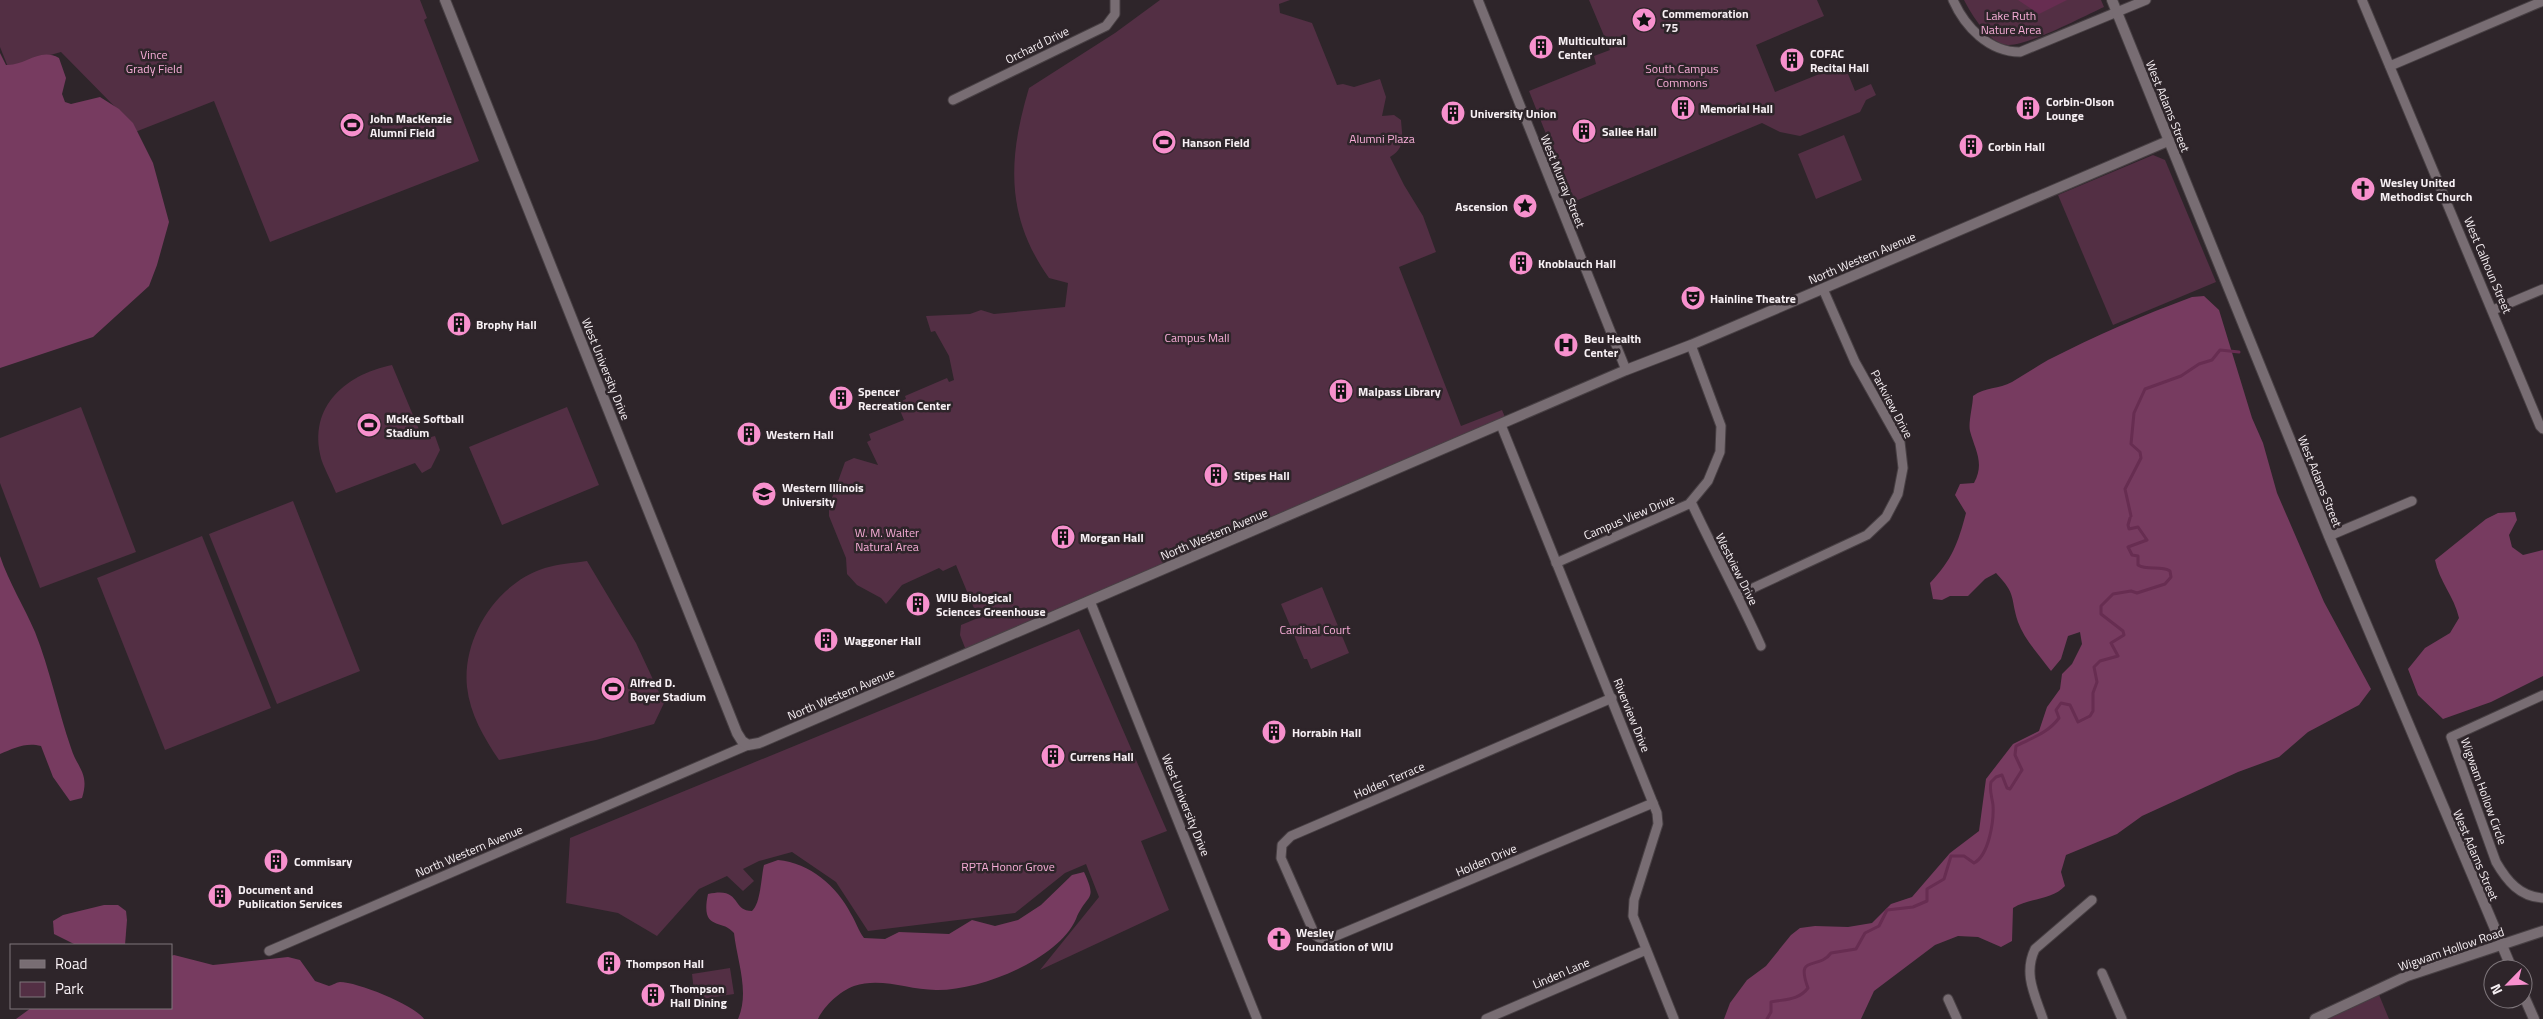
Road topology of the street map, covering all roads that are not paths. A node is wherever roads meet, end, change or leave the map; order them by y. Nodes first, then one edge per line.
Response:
1 (445, 0) edge
2 (1115, 0) edge
3 (1478, 0) edge
4 (1953, 0) edge
5 (2112, 0) edge
6 (2146, 0) edge
7 (2362, 0) edge
8 (2543, 1) edge
9 (2117, 12) junction
10 (2390, 66) junction
11 (953, 100) dead end
12 (2168, 141) junction
13 (1823, 289) junction
14 (2543, 289) edge
15 (2493, 310) junction
16 (1691, 345) junction
17 (1626, 370) junction
18 (1501, 425) junction
19 (2543, 428) edge
20 (2412, 501) dead end
21 (1691, 502) junction
22 (2329, 536) junction
23 (1556, 563) junction
24 (1738, 594) junction
25 (1090, 601) junction
26 (1761, 646) dead end
27 (2543, 695) edge
28 (1612, 698) junction
29 (748, 745) junction
30 (1654, 803) junction
31 (2543, 898) edge
32 (2092, 900) dead end
33 (2543, 932) edge
34 (1327, 940) joint
35 (2502, 945) junction
36 (1646, 950) junction
37 (269, 951) dead end
38 (2508, 959) edge
39 (2102, 973) dead end
40 (1948, 999) dead end
41 (1257, 1019) edge
42 (1486, 1019) edge
43 (1674, 1019) edge
44 (1957, 1019) edge
45 (2043, 1019) edge
46 (2122, 1019) edge
47 (2315, 1019) edge

1 - 29 street, West University Drive
2 - 11 street, Orchard Drive
3 - 17 street, West Murray Street
4 - 9 street
5 - 9 street, West Adams Street
6 - 9 street
7 - 10 street, West Calhoun Street
8 - 10 street
9 - 12 street, West Adams Street
10 - 15 street, West Calhoun Street
12 - 13 street, North Western Avenue
12 - 22 street, West Adams Street
13 - 16 street, North Western Avenue
13 - 24 street, Parkview Drive
14 - 15 street
15 - 19 street, West Calhoun Street
16 - 17 street, North Western Avenue
16 - 21 street, Campus View Drive
17 - 18 street, North Western Avenue
18 - 23 street, Riverview Drive
18 - 25 street, North Western Avenue
20 - 22 street
21 - 23 street, Campus View Drive
21 - 24 street, Westview Drive
22 - 35 street, West Adams Street
23 - 28 street, Riverview Drive
24 - 26 street, Westview Drive
25 - 29 street, North Western Avenue
25 - 41 street, West University Drive
27 - 31 street, Wigwam Hollow Circle
28 - 30 street, Riverview Drive
28 - 34 street, Holden Terrace
29 - 37 street, North Western Avenue
30 - 34 street, Holden Drive
30 - 36 street, Riverview Drive
32 - 45 street
33 - 35 street, Wigwam Hollow Road
35 - 38 street, West Adams Street
35 - 47 street, Wigwam Hollow Road
36 - 42 street, Linden Lane
36 - 43 street, Riverview Drive
39 - 46 street
40 - 44 street

